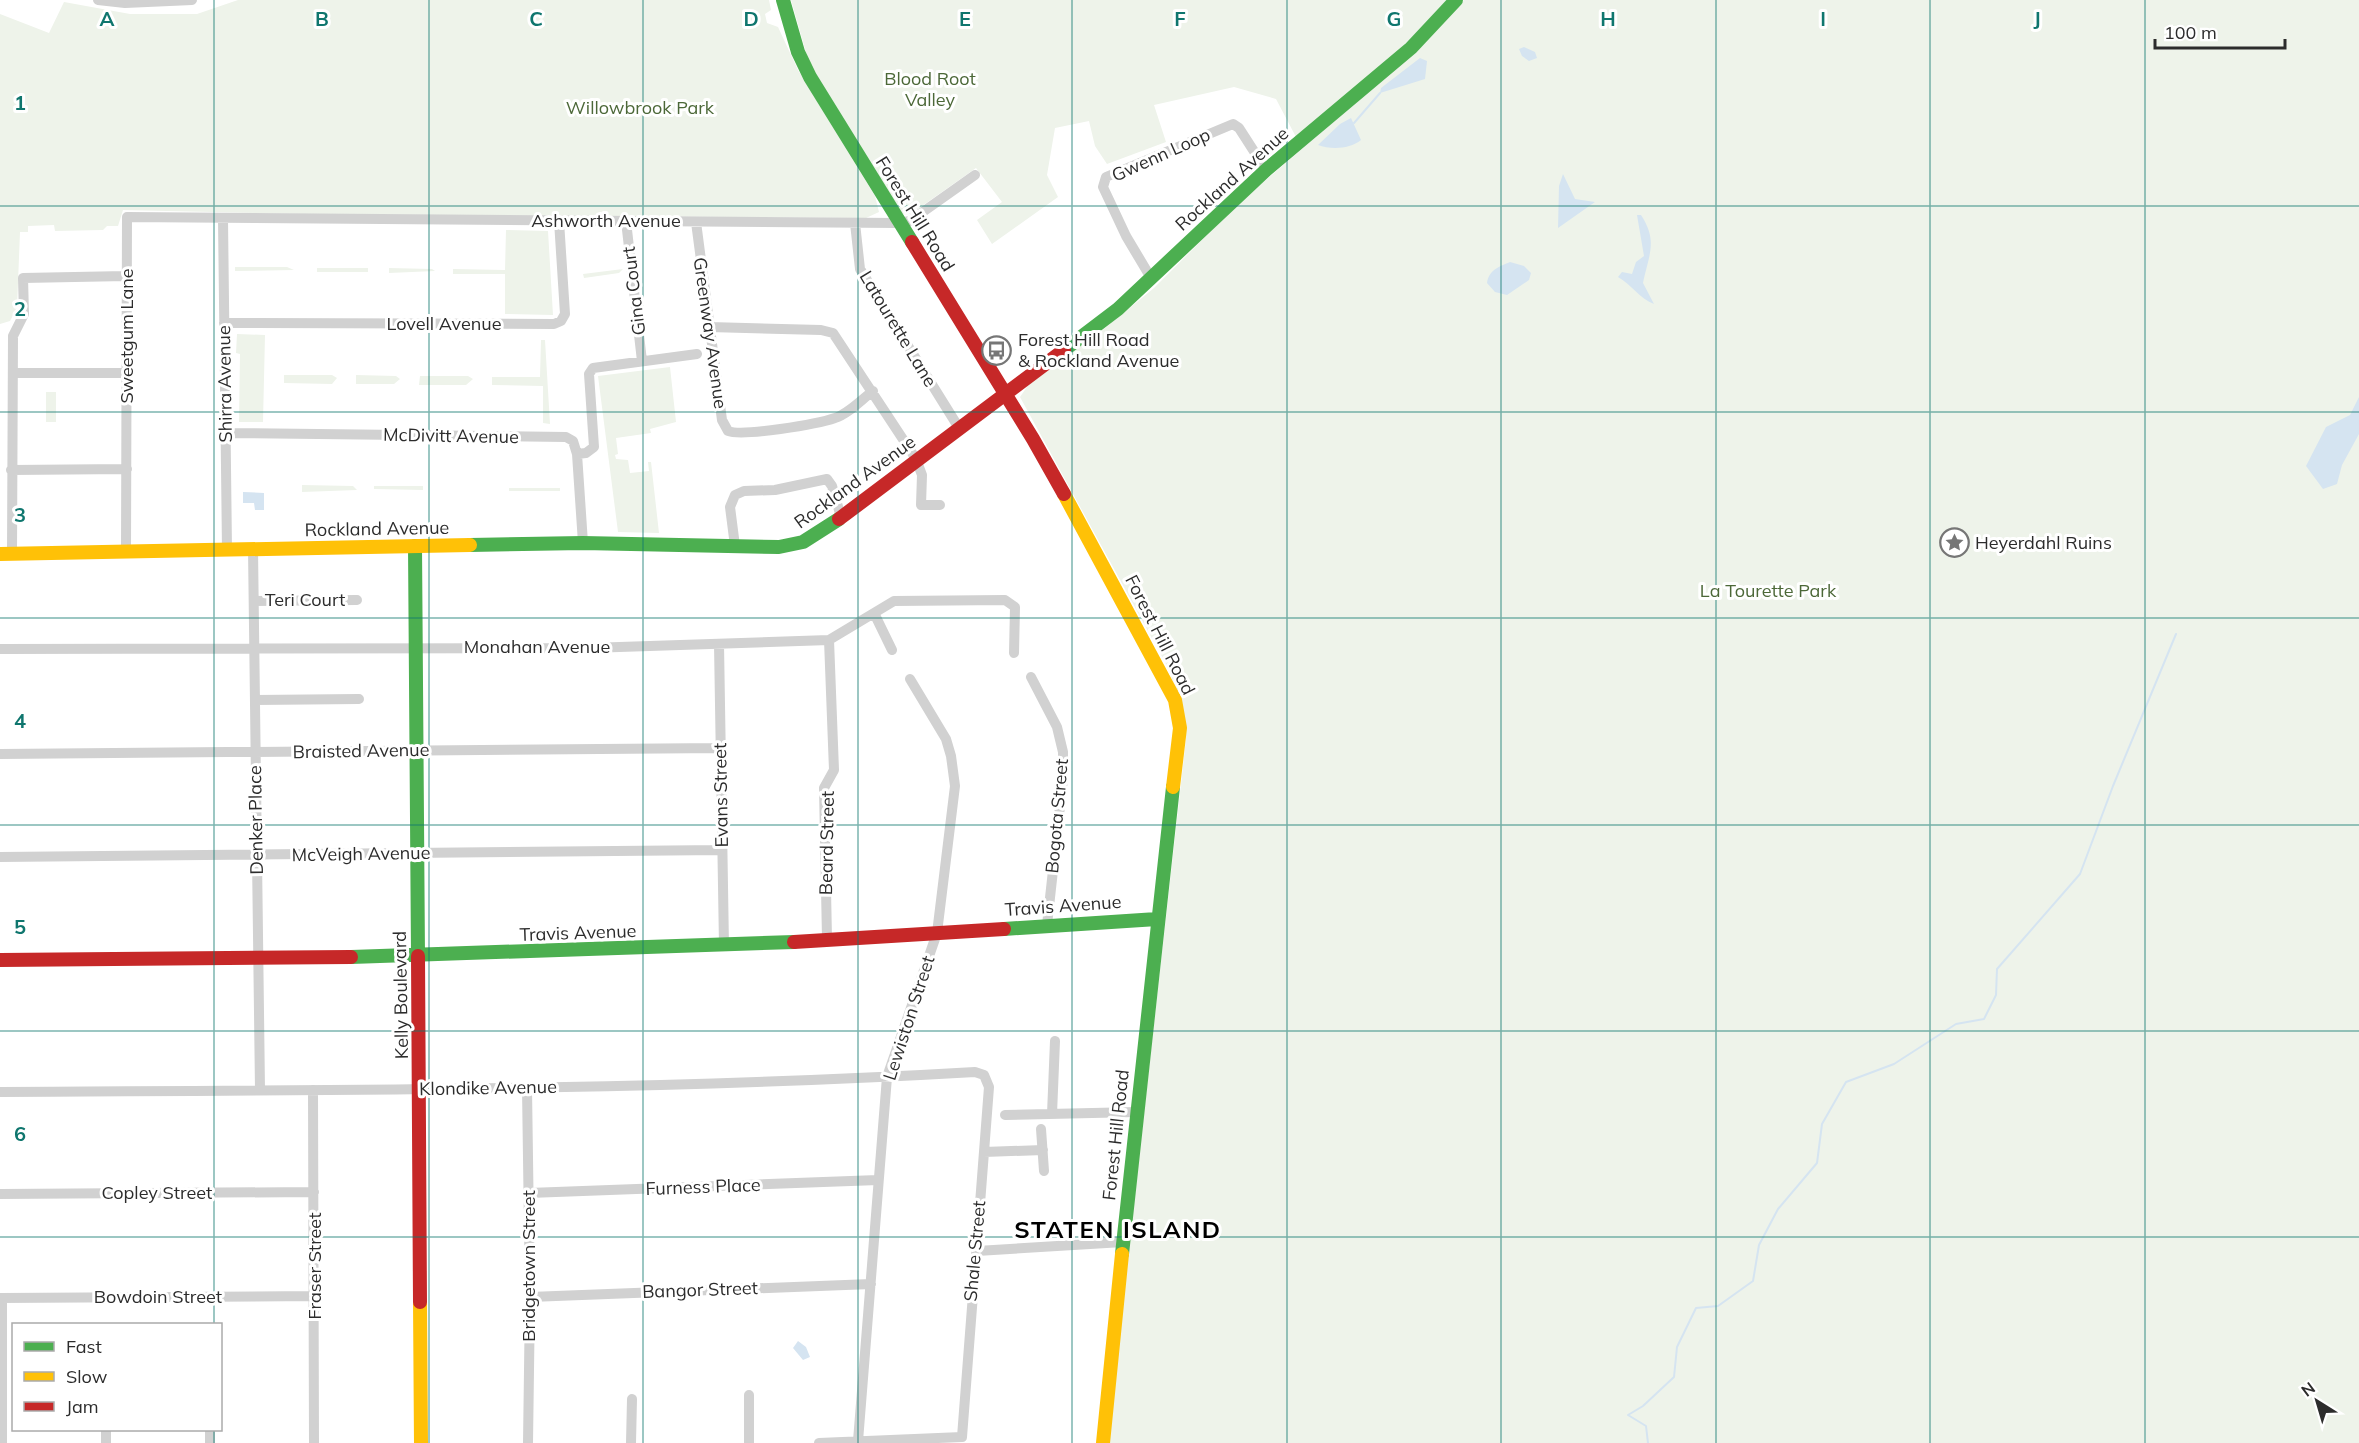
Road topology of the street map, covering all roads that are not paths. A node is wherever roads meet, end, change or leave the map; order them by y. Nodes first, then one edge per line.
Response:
1 (98, 0) edge
2 (192, 0) edge
3 (783, 0) edge
4 (1456, 0) edge
5 (149, 1) edge
6 (1266, 170) junction
7 (975, 175) dead end
8 (223, 219) junction
9 (559, 221) junction
10 (626, 221) junction
11 (696, 222) junction
12 (855, 223) junction
13 (898, 223) junction
14 (126, 276) junction
15 (1151, 278) junction
16 (224, 323) junction
17 (709, 327) junction
18 (697, 354) dead end
19 (642, 361) junction
20 (13, 373) junction
21 (127, 374) junction
22 (873, 391) junction
23 (1006, 392) junction
24 (959, 428) junction
25 (226, 434) junction
26 (577, 454) junction
27 (916, 459) junction
28 (127, 469) junction
29 (11, 470) junction
30 (940, 505) dead end
31 (841, 517) junction
32 (583, 543) junction
33 (415, 546) junction
34 (735, 546) junction
35 (253, 549) junction
36 (227, 550) junction
37 (126, 552) junction
38 (6, 554) edge
39 (357, 600) dead end
40 (254, 601) junction
41 (874, 613) junction
42 (829, 640) junction
43 (719, 645) junction
44 (416, 647) junction
45 (0, 649) edge
46 (254, 649) junction
47 (892, 650) dead end
48 (1014, 652) dead end
49 (1031, 677) dead end
50 (910, 679) dead end
51 (359, 699) dead end
52 (255, 700) junction
53 (721, 748) junction
54 (416, 750) junction
55 (255, 752) junction
56 (0, 754) edge
57 (722, 850) junction
58 (417, 853) junction
59 (257, 855) junction
60 (0, 857) edge
61 (1157, 919) junction
62 (1047, 925) junction
63 (937, 933) junction
64 (827, 939) junction
65 (724, 946) junction
66 (419, 956) junction
67 (258, 957) junction
68 (0, 960) edge
69 (1055, 1041) dead end
70 (975, 1072) joint
71 (887, 1077) junction
72 (526, 1088) junction
73 (313, 1089) junction
74 (420, 1089) junction
75 (260, 1090) junction
76 (0, 1092) edge
77 (1136, 1112) junction
78 (1052, 1114) junction
79 (1005, 1115) dead end
80 (1041, 1129) dead end
81 (1042, 1150) junction
82 (984, 1152) junction
83 (1044, 1171) dead end
84 (878, 1180) junction
85 (314, 1192) junction
86 (529, 1193) junction
87 (0, 1194) edge
88 (1123, 1242) junction
89 (976, 1251) junction
90 (871, 1284) junction
91 (316, 1296) junction
92 (530, 1297) junction
93 (1, 1298) edge
94 (749, 1395) dead end
95 (632, 1399) dead end
96 (858, 1441) junction
97 (2, 1443) edge
98 (314, 1443) edge
99 (421, 1443) edge
100 (528, 1443) edge
101 (631, 1443) edge
102 (749, 1443) edge
103 (819, 1443) edge
104 (1103, 1443) edge

1 - 5 street
2 - 5 street
3 - 13 street, Forest Hill Road
4 - 6 street, Rockland Avenue
6 - 15 street, Rockland Avenue
6 - 15 street, Gwenn Loop
7 - 13 street, Ashworth Avenue
8 - 9 street, Ashworth Avenue
8 - 14 street, Sweetgum Lane
8 - 16 street, Shirra Avenue
9 - 10 street, Ashworth Avenue
9 - 16 street, Lovell Avenue
10 - 11 street, Ashworth Avenue
10 - 19 street, Gina Court
11 - 12 street, Ashworth Avenue
11 - 17 street, Greenway Avenue
12 - 13 street, Ashworth Avenue
12 - 24 street, Latourette Lane
13 - 23 street, Forest Hill Road
14 - 20 street
14 - 21 street, Sweetgum Lane
15 - 23 street, Rockland Avenue
16 - 25 street, Shirra Avenue
17 - 22 street
17 - 22 street, Greenway Avenue
18 - 19 street, Gina Court
19 - 26 street, Gina Court
20 - 21 street
20 - 29 street
21 - 28 street, Sweetgum Lane
22 - 27 street
23 - 24 street, Rockland Avenue
23 - 61 street, Forest Hill Road
24 - 27 street, Rockland Avenue
25 - 26 street, McDivitt Avenue
25 - 36 street, Shirra Avenue
26 - 32 street
27 - 30 street
27 - 31 street, Rockland Avenue
28 - 29 street
28 - 37 street, Sweetgum Lane
29 - 38 street
31 - 34 street, Rockland Avenue
31 - 34 street
32 - 33 street, Rockland Avenue
32 - 34 street, Rockland Avenue
33 - 35 street, Rockland Avenue
33 - 44 street, Kelly Boulevard
35 - 36 street, Rockland Avenue
35 - 40 street, Denker Place
36 - 37 street, Rockland Avenue
37 - 38 street, Rockland Avenue
39 - 40 street, Teri Court
40 - 46 street, Denker Place
41 - 42 street, Monahan Avenue
41 - 47 street
41 - 48 street, Monahan Avenue
42 - 43 street, Monahan Avenue
42 - 64 street, Beard Street
43 - 44 street, Monahan Avenue
43 - 53 street, Evans Street
44 - 46 street, Monahan Avenue
44 - 54 street, Kelly Boulevard
45 - 46 street, Monahan Avenue
46 - 52 street, Denker Place
49 - 62 street, Bogota Street
50 - 63 street, Lewiston Street
51 - 52 street
52 - 55 street, Denker Place
53 - 54 street, Braisted Avenue
53 - 57 street, Evans Street
54 - 55 street, Braisted Avenue
54 - 58 street, Kelly Boulevard
55 - 56 street, Braisted Avenue
55 - 59 street, Denker Place
57 - 58 street, McVeigh Avenue
57 - 65 street, Evans Street
58 - 59 street, McVeigh Avenue
58 - 66 street, Kelly Boulevard
59 - 60 street, McVeigh Avenue
59 - 67 street, Denker Place
61 - 62 street, Travis Avenue
61 - 77 street, Forest Hill Road
62 - 63 street, Travis Avenue
63 - 64 street, Travis Avenue
63 - 71 street, Lewiston Street
64 - 65 street, Travis Avenue
65 - 66 street, Travis Avenue
66 - 67 street, Travis Avenue
66 - 74 street, Kelly Boulevard
67 - 68 street, Travis Avenue
67 - 75 street, Denker Place
69 - 78 street
70 - 71 street, Klondike Avenue
70 - 82 street, Shale Street
71 - 72 street, Klondike Avenue
71 - 84 street, Lewiston Street
72 - 74 street, Klondike Avenue
72 - 86 street, Bridgetown Street
73 - 74 street, Klondike Avenue
73 - 75 street, Klondike Avenue
73 - 85 street, Fraser Street
74 - 99 street, Kelly Boulevard
75 - 76 street, Klondike Avenue
77 - 78 street
77 - 88 street, Forest Hill Road
78 - 79 street
80 - 81 street
81 - 82 street
81 - 83 street
82 - 89 street, Shale Street
84 - 86 street, Furness Place
84 - 90 street, Lewiston Street
85 - 87 street, Copley Street
85 - 91 street, Fraser Street
86 - 92 street, Bridgetown Street
88 - 89 street
88 - 104 street, Forest Hill Road
89 - 96 street, Shale Street
90 - 92 street, Bangor Street
90 - 96 street, Lewiston Street
91 - 93 street, Bowdoin Street
91 - 98 street, Fraser Street
92 - 100 street, Bridgetown Street
93 - 97 street
94 - 102 street
95 - 101 street
96 - 103 street

